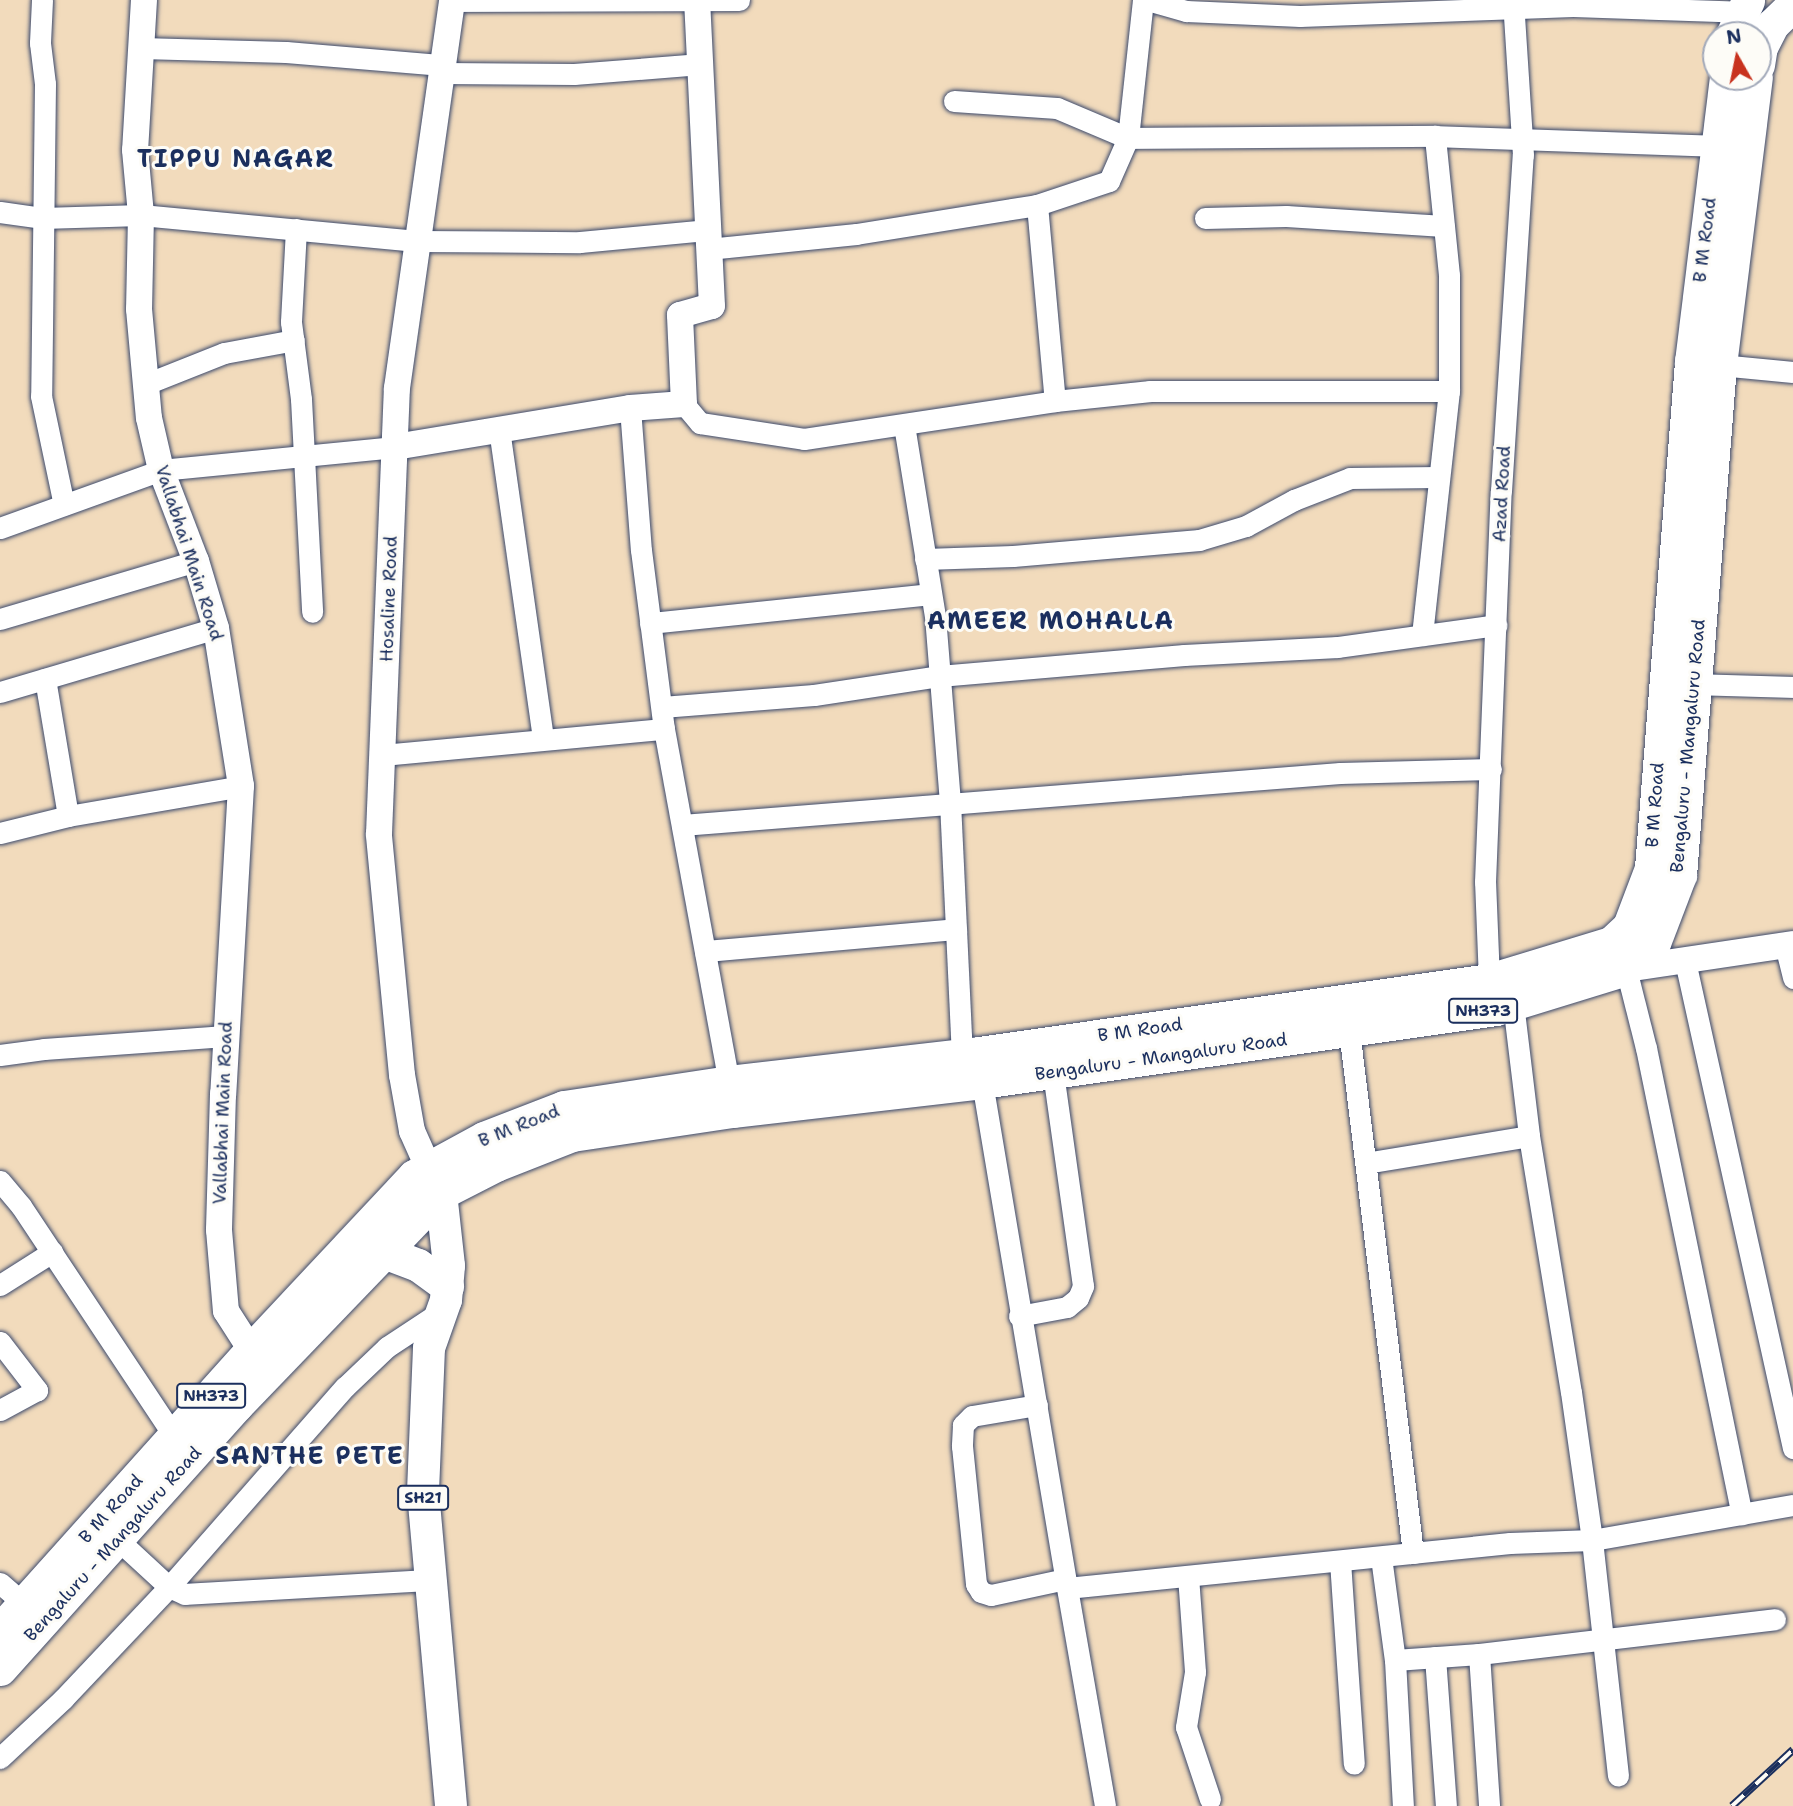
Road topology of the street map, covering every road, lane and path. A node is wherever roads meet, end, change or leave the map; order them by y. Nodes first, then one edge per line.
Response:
1 (43, 0) edge
2 (144, 0) edge
3 (739, 0) edge
4 (1145, 0) edge
5 (452, 1) edge
6 (566, 1) edge
7 (698, 1) edge
8 (1513, 4) edge
9 (1428, 6) edge
10 (1782, 15) edge
11 (1739, 16) edge
12 (1772, 30) edge
13 (141, 48) junction
14 (701, 64) junction
15 (442, 69) junction
16 (1724, 91) edge
17 (1754, 91) edge
18 (954, 101) dead end
19 (1436, 136) junction
20 (1128, 138) junction
21 (1520, 139) junction
22 (1717, 146) junction
23 (1037, 205) junction
24 (0, 212) edge
25 (141, 215) junction
26 (42, 218) junction
27 (1205, 218) dead end
28 (1444, 226) junction
29 (296, 229) junction
30 (708, 239) junction
31 (416, 241) junction
32 (294, 340) junction
33 (1720, 365) junction
34 (1793, 372) edge
35 (146, 384) junction
36 (1449, 391) junction
37 (1055, 401) junction
38 (684, 404) junction
39 (630, 408) junction
40 (904, 425) junction
41 (499, 429) junction
42 (395, 447) junction
43 (304, 457) junction
44 (161, 470) junction
45 (1439, 477) junction
46 (64, 505) junction
47 (0, 528) edge
48 (925, 559) junction
49 (196, 561) junction
50 (931, 594) junction
51 (312, 611) dead end
52 (0, 619) edge
53 (650, 623) junction
54 (1496, 625) junction
55 (216, 628) junction
56 (1422, 635) junction
57 (939, 676) junction
58 (45, 679) junction
59 (1693, 684) junction
60 (1793, 687) edge
61 (0, 692) edge
62 (662, 707) junction
63 (664, 729) junction
64 (543, 739) junction
65 (382, 755) junction
66 (1491, 769) junction
67 (241, 786) junction
68 (950, 802) junction
69 (68, 816) junction
70 (1669, 817) junction
71 (682, 825) junction
72 (0, 833) edge
73 (956, 929) junction
74 (1789, 945) edge
75 (705, 951) junction
76 (1685, 961) junction
77 (1626, 969) junction
78 (1793, 978) edge
79 (1489, 981) junction
80 (1513, 1003) junction
81 (1349, 1030) junction
82 (226, 1036) junction
83 (0, 1055) edge
84 (962, 1055) junction
85 (1053, 1072) junction
86 (982, 1082) junction
87 (731, 1096) junction
88 (1529, 1136) junction
89 (1366, 1163) junction
90 (435, 1180) junction
91 (0, 1181) edge
92 (51, 1252) junction
93 (384, 1252) junction
94 (0, 1285) edge
95 (444, 1299) junction
96 (1019, 1316) junction
97 (0, 1342) edge
98 (251, 1350) junction
99 (1037, 1405) junction
100 (0, 1410) edge
101 (175, 1438) junction
102 (1793, 1448) edge
103 (1793, 1505) edge
104 (1742, 1514) junction
105 (117, 1539) junction
106 (1591, 1539) junction
107 (1413, 1553) junction
108 (1381, 1557) junction
109 (1340, 1561) junction
110 (1188, 1576) junction
111 (432, 1580) junction
112 (1066, 1583) junction
113 (169, 1587) junction
114 (12, 1594) edge
115 (1775, 1619) dead end
116 (0, 1630) edge
117 (1602, 1639) junction
118 (1479, 1654) junction
119 (1435, 1657) junction
120 (1395, 1660) junction
121 (0, 1670) edge
122 (0, 1758) edge
123 (1354, 1764) dead end
124 (1618, 1776) dead end
125 (1210, 1800) dead end
126 (451, 1806) edge
127 (1105, 1806) edge
128 (1403, 1806) edge
129 (1446, 1806) edge
130 (1489, 1806) edge

1 - 26 street
2 - 13 street, Vallabhai Main Road
3 - 7 street
4 - 9 street
4 - 20 street
5 - 6 street
5 - 15 street, Hosaline Road
6 - 7 street
7 - 14 street
8 - 9 street
8 - 11 street
8 - 21 street, Azad Road
10 - 11 highway
10 - 12 highway
13 - 15 street
13 - 25 street, Vallabhai Main Road
14 - 15 street
14 - 30 street
15 - 31 street, Hosaline Road
16 - 22 highway, B M Road / NH373
17 - 33 highway, Bengaluru - Mangaluru Road / NH373
18 - 20 street
19 - 20 street
19 - 21 street
19 - 28 street
20 - 23 street
21 - 22 street
21 - 54 street, Azad Road
22 - 70 highway, B M Road / NH373
23 - 30 street
23 - 37 street
24 - 26 street
25 - 26 street
25 - 29 street
25 - 35 street, Vallabhai Main Road
26 - 46 street
27 - 28 street
28 - 36 street
29 - 31 street
29 - 32 street
30 - 31 street
30 - 38 street
31 - 42 street, Hosaline Road
32 - 35 street
32 - 43 street
33 - 34 street
33 - 59 highway, Bengaluru - Mangaluru Road / NH373
35 - 44 street, Vallabhai Main Road
36 - 37 street
36 - 45 street
37 - 40 street
38 - 39 street
38 - 40 street
39 - 41 street
39 - 53 street
40 - 48 street
41 - 42 street
41 - 64 street
42 - 43 street
42 - 65 street, Hosaline Road
43 - 44 street
43 - 51 street
44 - 46 street
44 - 49 street, Vallabhai Main Road
45 - 48 street
45 - 56 street
46 - 47 street
48 - 50 street
49 - 52 street
49 - 55 street, Vallabhai Main Road
50 - 53 street
50 - 57 street
53 - 62 street
54 - 56 street
54 - 66 street, Azad Road
55 - 58 street
55 - 67 street, Vallabhai Main Road
56 - 57 street
57 - 62 street
57 - 68 street
58 - 61 street
58 - 69 street
59 - 60 street
59 - 70 highway, Bengaluru - Mangaluru Road / NH373
62 - 63 street
63 - 64 street
63 - 71 street
64 - 65 street
65 - 90 street, Hosaline Road
66 - 68 street
66 - 79 street, Azad Road
67 - 69 street
67 - 82 street, Vallabhai Main Road
68 - 71 street
68 - 73 street
69 - 72 street
70 - 77 highway, Bengaluru - Mangaluru Road / NH373
70 - 79 highway, B M Road / NH373
71 - 75 street
73 - 75 street
73 - 84 street
74 - 76 street
74 - 78 street
75 - 87 street
76 - 77 street
76 - 102 street
77 - 80 highway, Bengaluru - Mangaluru Road / NH373
77 - 104 street
79 - 84 highway, B M Road / NH373
80 - 81 highway, Bengaluru - Mangaluru Road / NH373
80 - 88 street
81 - 85 highway, Bengaluru - Mangaluru Road / NH373
81 - 89 street
82 - 83 street
82 - 98 street, Vallabhai Main Road
84 - 87 highway, B M Road / NH373
85 - 86 highway, Bengaluru - Mangaluru Road / NH373
85 - 96 street
86 - 87 highway, Bengaluru - Mangaluru Road / NH373
86 - 96 street
87 - 90 highway, Bengaluru - Mangaluru Road / NH373
88 - 89 street
88 - 106 street
89 - 107 street
90 - 93 highway, Bengaluru - Mangaluru Road / NH373
90 - 95 main road, SH21
90 - 98 highway, B M Road / NH373
91 - 92 street
92 - 94 street
92 - 101 street
93 - 95 highway
93 - 105 highway, Bengaluru - Mangaluru Road / NH373
95 - 111 main road, SH21
95 - 113 street
96 - 99 street
97 - 100 street
98 - 101 highway, B M Road / NH373
99 - 112 street
99 - 112 street
101 - 114 highway, B M Road / NH373
103 - 104 street
104 - 106 street
105 - 113 street
105 - 121 highway, Bengaluru - Mangaluru Road / NH373
106 - 107 street
106 - 117 street
107 - 108 street
108 - 109 street
108 - 120 street
109 - 110 street
109 - 123 street
110 - 112 street
110 - 125 street
111 - 113 street
111 - 126 main road, SH21
112 - 127 street
113 - 122 street
114 - 116 highway, B M Road / NH373
115 - 117 street
117 - 118 street
117 - 124 street
118 - 119 street
118 - 130 street
119 - 120 street
119 - 129 street
120 - 128 street

